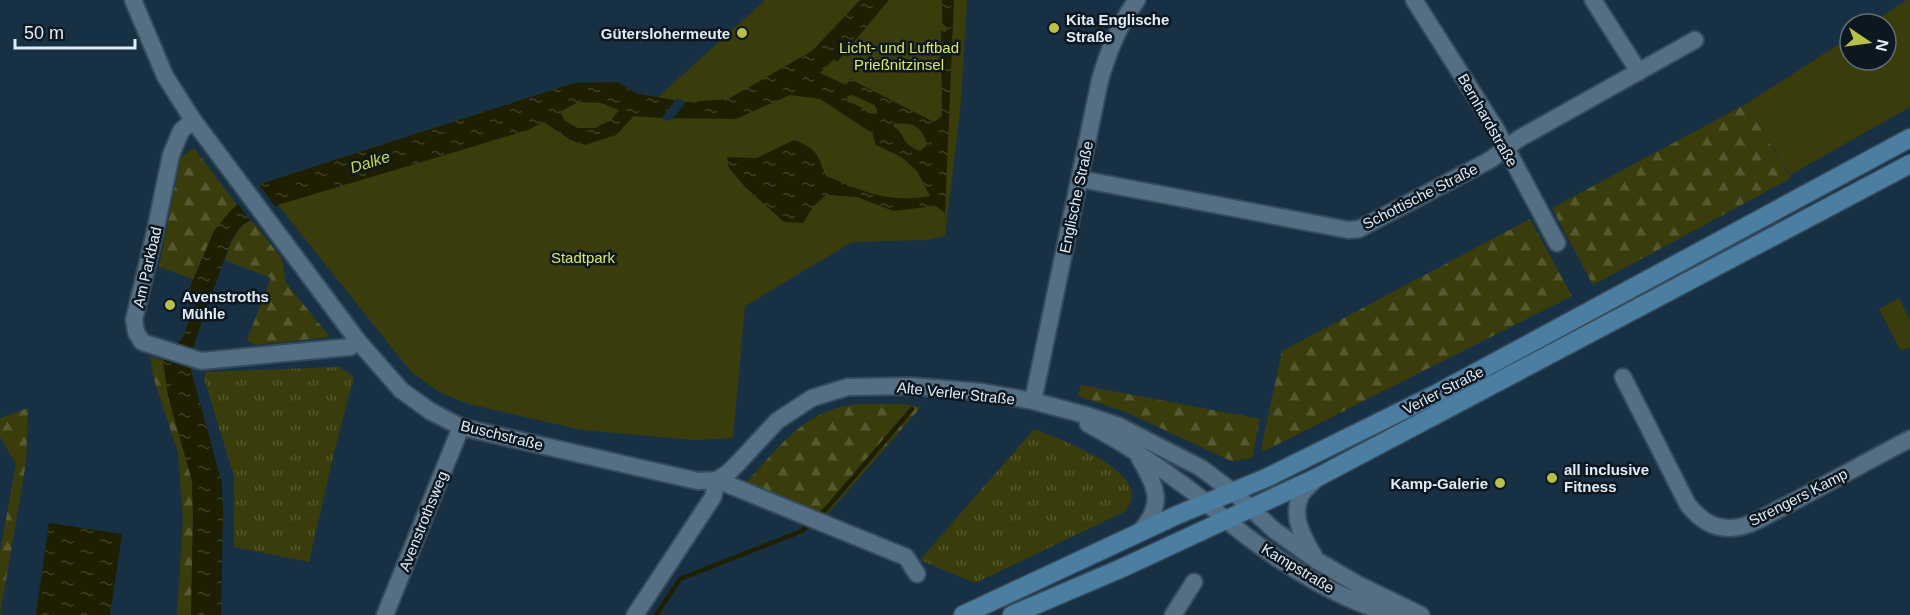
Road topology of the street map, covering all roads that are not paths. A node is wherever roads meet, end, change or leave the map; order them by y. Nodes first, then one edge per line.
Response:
1 (133, 0) edge
2 (1137, 0) edge
3 (1414, 0) edge
4 (1593, 0) edge
5 (1695, 40) dead end
6 (1639, 72) junction
7 (193, 120) junction
8 (1910, 138) edge
9 (1506, 148) junction
10 (1910, 164) edge
11 (1080, 179) junction
12 (1557, 243) dead end
13 (358, 341) junction
14 (1623, 377) dead end
15 (1034, 401) junction
16 (1063, 410) junction
17 (461, 427) junction
18 (1910, 438) edge
19 (1138, 456) junction
20 (1318, 477) junction
21 (717, 480) junction
22 (1233, 492) junction
23 (1206, 503) junction
24 (1250, 509) junction
25 (1226, 520) junction
26 (1139, 533) junction
27 (1316, 560) junction
28 (917, 574) dead end
29 (1194, 582) dead end
30 (385, 615) edge
31 (635, 615) edge
32 (963, 615) edge
33 (1012, 615) edge
34 (1173, 615) edge
35 (1400, 615) edge
36 (1421, 615) edge

1 - 7 street, Buschstraße
2 - 11 street, Englische Straße
3 - 9 street, Bernhardstraße
4 - 6 street
5 - 6 street, Schottische Straße
6 - 9 street, Schottische Straße
7 - 13 street, Buschstraße
7 - 13 street, Am Parkbad
8 - 22 main road, Verler Straße
9 - 11 street, Schottische Straße
9 - 12 street, Bernhardstraße
10 - 20 main road, Verler Straße
11 - 15 street, Englische Straße
13 - 17 street, Buschstraße
14 - 18 street, Strengers Kamp
15 - 16 street, Alte Verler Straße
15 - 21 street, Alte Verler Straße
16 - 19 street, Alte Verler Straße
16 - 22 street, Alte Verler Straße
17 - 21 street, Buschstraße
17 - 30 street, Avenstrothsweg
19 - 23 street, Alte Verler Straße
19 - 26 street, Alte Verler Straße
20 - 24 main road, Verler Straße
20 - 27 street, Kampstraße
21 - 28 street, Buschstraße
21 - 31 street
22 - 23 main road, Verler Straße
22 - 24 street, Alte Verler Straße
23 - 25 street, Kampstraße
23 - 26 main road, Verler Straße
24 - 25 main road, Verler Straße
24 - 27 street, Kampstraße
25 - 33 main road, Verler Straße
25 - 35 street, Kampstraße
26 - 32 main road, Verler Straße
27 - 36 street, Kampstraße
29 - 34 street

